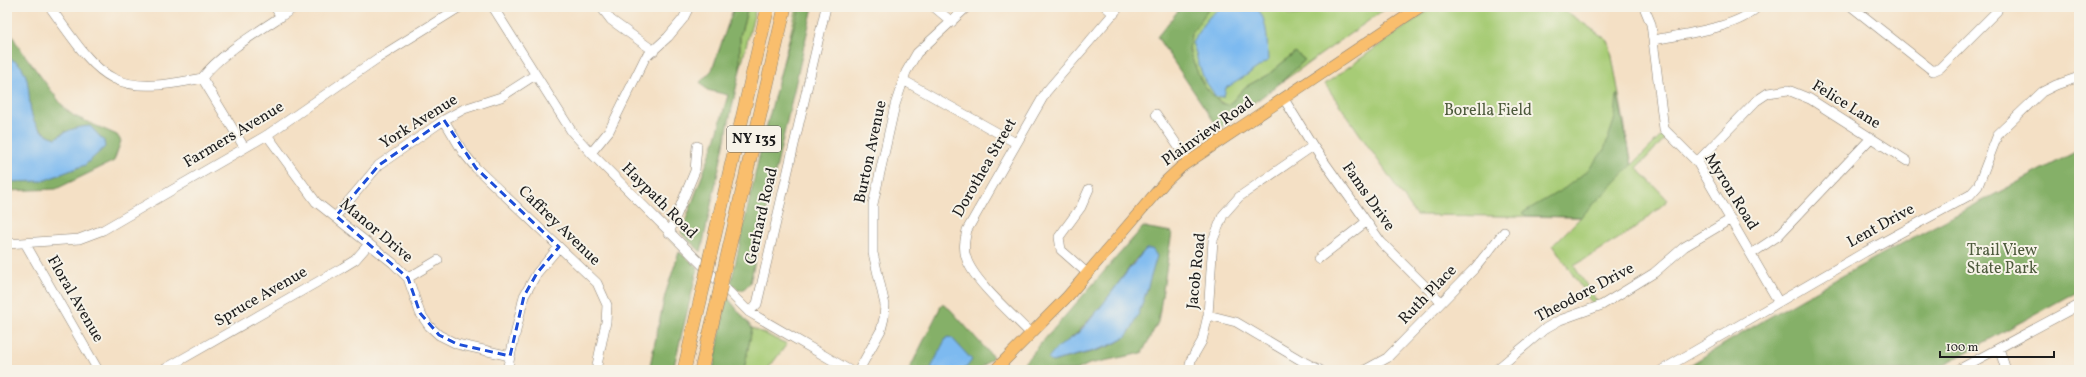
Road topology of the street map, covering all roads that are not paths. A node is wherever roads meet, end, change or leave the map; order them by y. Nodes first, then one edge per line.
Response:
1 (275, 7) edge
2 (296, 7) edge
3 (460, 7) edge
4 (493, 7) edge
5 (499, 7) edge
6 (601, 7) edge
7 (689, 7) edge
8 (768, 7) edge
9 (785, 7) edge
10 (826, 7) edge
11 (934, 7) edge
12 (967, 7) edge
13 (1106, 7) edge
14 (1420, 7) edge
15 (1644, 7) edge
16 (1757, 7) edge
17 (1852, 7) edge
18 (1998, 7) edge
19 (54, 8) edge
20 (1116, 10) edge
21 (281, 17) junction
22 (499, 17) junction
23 (952, 22) junction
24 (1654, 40) junction
25 (654, 51) junction
26 (534, 75) junction
27 (2079, 77) edge
28 (202, 78) junction
29 (903, 80) junction
30 (1284, 99) junction
31 (1156, 114) dead end
32 (444, 120) junction
33 (267, 134) junction
34 (1871, 138) junction
35 (1016, 143) junction
36 (697, 146) dead end
37 (1313, 146) junction
38 (244, 147) junction
39 (591, 153) junction
40 (1907, 161) dead end
41 (1189, 162) junction
42 (1697, 162) junction
43 (1089, 189) dead end
44 (336, 216) junction
45 (1731, 219) junction
46 (1366, 222) junction
47 (669, 232) junction
48 (1504, 232) dead end
49 (25, 243) junction
50 (7, 244) edge
51 (369, 244) junction
52 (560, 247) junction
53 (1751, 254) junction
54 (1318, 259) dead end
55 (438, 260) dead end
56 (1087, 273) junction
57 (408, 278) junction
58 (1441, 302) junction
59 (1778, 302) junction
60 (2079, 305) edge
61 (750, 312) junction
62 (1208, 315) junction
63 (1031, 334) junction
64 (1999, 348) junction
65 (510, 356) junction
66 (98, 370) edge
67 (164, 370) edge
68 (507, 370) edge
69 (596, 370) edge
70 (684, 370) edge
71 (701, 370) edge
72 (849, 370) edge
73 (859, 370) edge
74 (995, 370) edge
75 (1189, 370) edge
76 (1320, 370) edge
77 (1365, 370) edge
78 (1496, 370) edge
79 (1662, 370) edge
80 (1958, 370) edge
81 (2006, 370) edge

1 - 21 street
2 - 21 street
3 - 33 street, Farmers Avenue
4 - 22 street, Haypath Road
5 - 22 street
6 - 25 street
7 - 25 street
8 - 70 highway, NY 135, bridge
9 - 71 highway, NY 135, bridge
10 - 61 street, Gerhard Road
11 - 23 street
12 - 23 street, Burton Avenue
13 - 20 street
14 - 30 main road, Plainview Road
15 - 24 street, Myron Road
16 - 24 street
17 - 18 street
19 - 28 street
20 - 35 street, Dorothea Street
21 - 28 street
22 - 26 street, Haypath Road
23 - 29 street, Burton Avenue
24 - 42 street, Myron Road
25 - 39 street
26 - 32 street, York Avenue
26 - 39 street, Haypath Road
27 - 59 street, Lent Drive
28 - 38 street
29 - 35 street
29 - 73 street, Burton Avenue
30 - 37 street, Fams Drive
30 - 41 main road, Plainview Road
31 - 41 street
32 - 44 street, York Avenue
32 - 52 street, Caffrey Avenue
33 - 38 street, Farmers Avenue
33 - 44 street, Manor Drive
34 - 40 street, Felice Lane
34 - 42 street, Felice Lane
34 - 53 street
35 - 63 street, Dorothea Street
36 - 47 street
37 - 46 street, Fams Drive
37 - 62 street, Jacob Road
38 - 49 street, Farmers Avenue
39 - 47 street, Haypath Road
41 - 56 main road, Plainview Road
42 - 45 street, Myron Road
43 - 56 street
44 - 51 street, Manor Drive
45 - 53 street, Myron Road
45 - 78 street, Theodore Drive
46 - 54 street
46 - 58 street, Fams Drive
47 - 61 street, Haypath Road
48 - 58 street, Ruth Place
49 - 50 street, Farmers Avenue
49 - 66 street, Floral Avenue
51 - 57 street, Manor Drive
51 - 67 street, Spruce Avenue
52 - 65 street
52 - 69 street, Caffrey Avenue
53 - 59 street, Myron Road
55 - 57 street
56 - 63 main road, Plainview Road
57 - 65 street, Manor Drive
58 - 77 street, Ruth Place
59 - 79 street, Lent Drive
60 - 64 street
61 - 72 street, Haypath Road
62 - 75 street, Jacob Road
62 - 76 street
63 - 74 main road, Plainview Road
64 - 80 street
64 - 81 street
65 - 68 street

